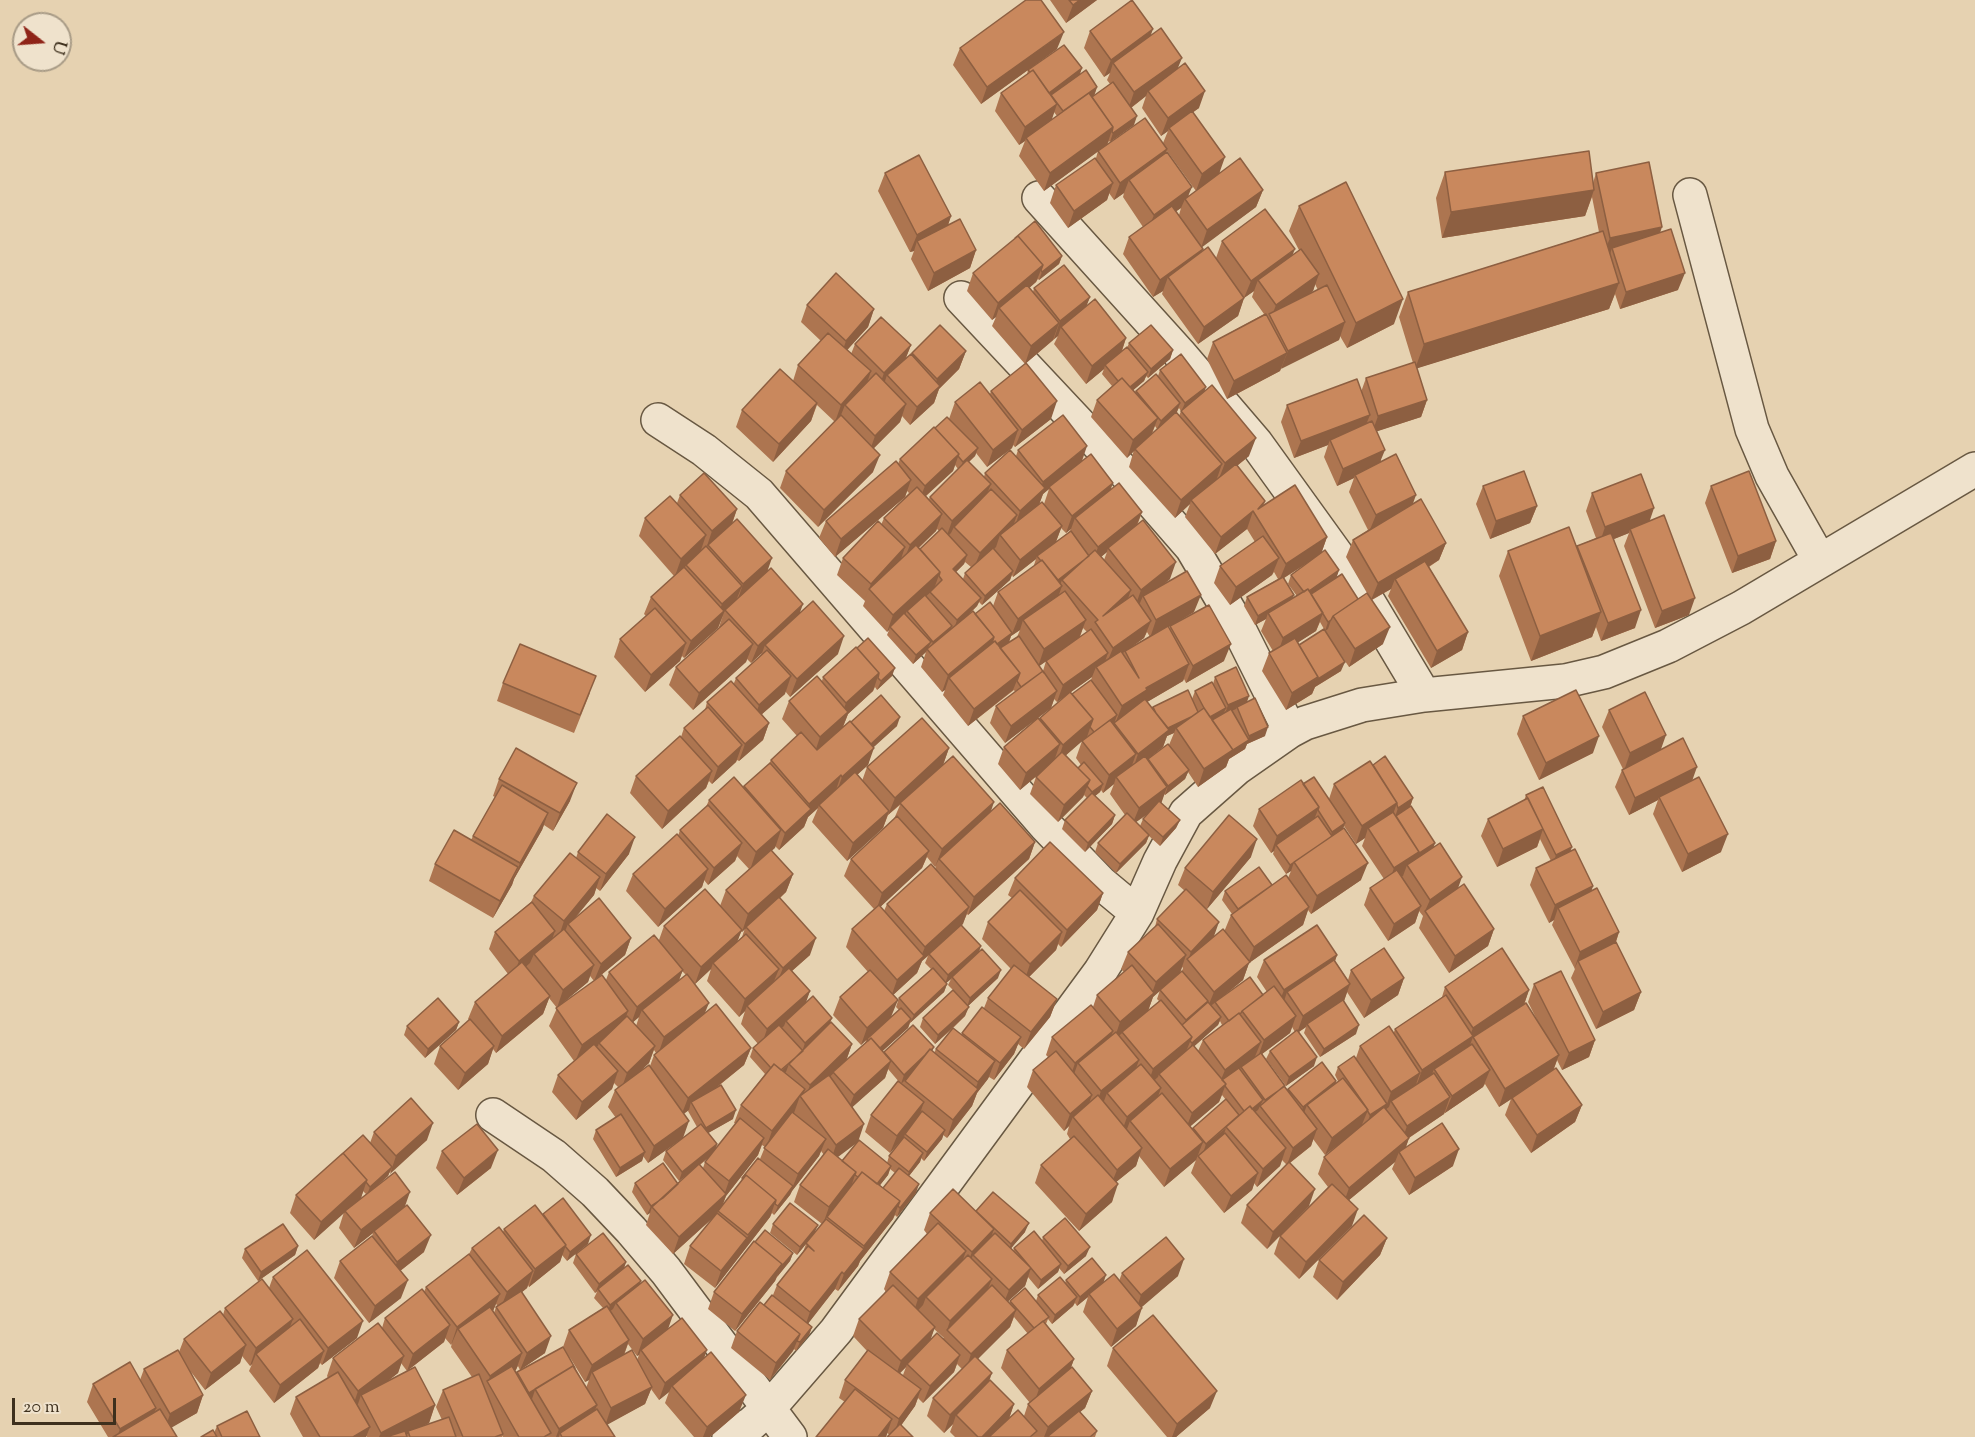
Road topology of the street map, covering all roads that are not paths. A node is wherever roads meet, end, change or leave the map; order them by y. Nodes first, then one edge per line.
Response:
1 (1690, 195) dead end
2 (1039, 198) dead end
3 (961, 298) dead end
4 (658, 420) dead end
5 (1975, 469) edge
6 (1820, 561) junction
7 (1424, 695) junction
8 (1290, 731) junction
9 (1137, 913) junction
10 (493, 1115) dead end
11 (770, 1407) junction
12 (729, 1437) edge
13 (790, 1437) edge

1 - 6 street
2 - 7 street
3 - 8 street
4 - 9 street
5 - 6 street
6 - 7 street
7 - 8 street
8 - 9 street
9 - 11 street
10 - 11 street
11 - 12 street
11 - 13 street

